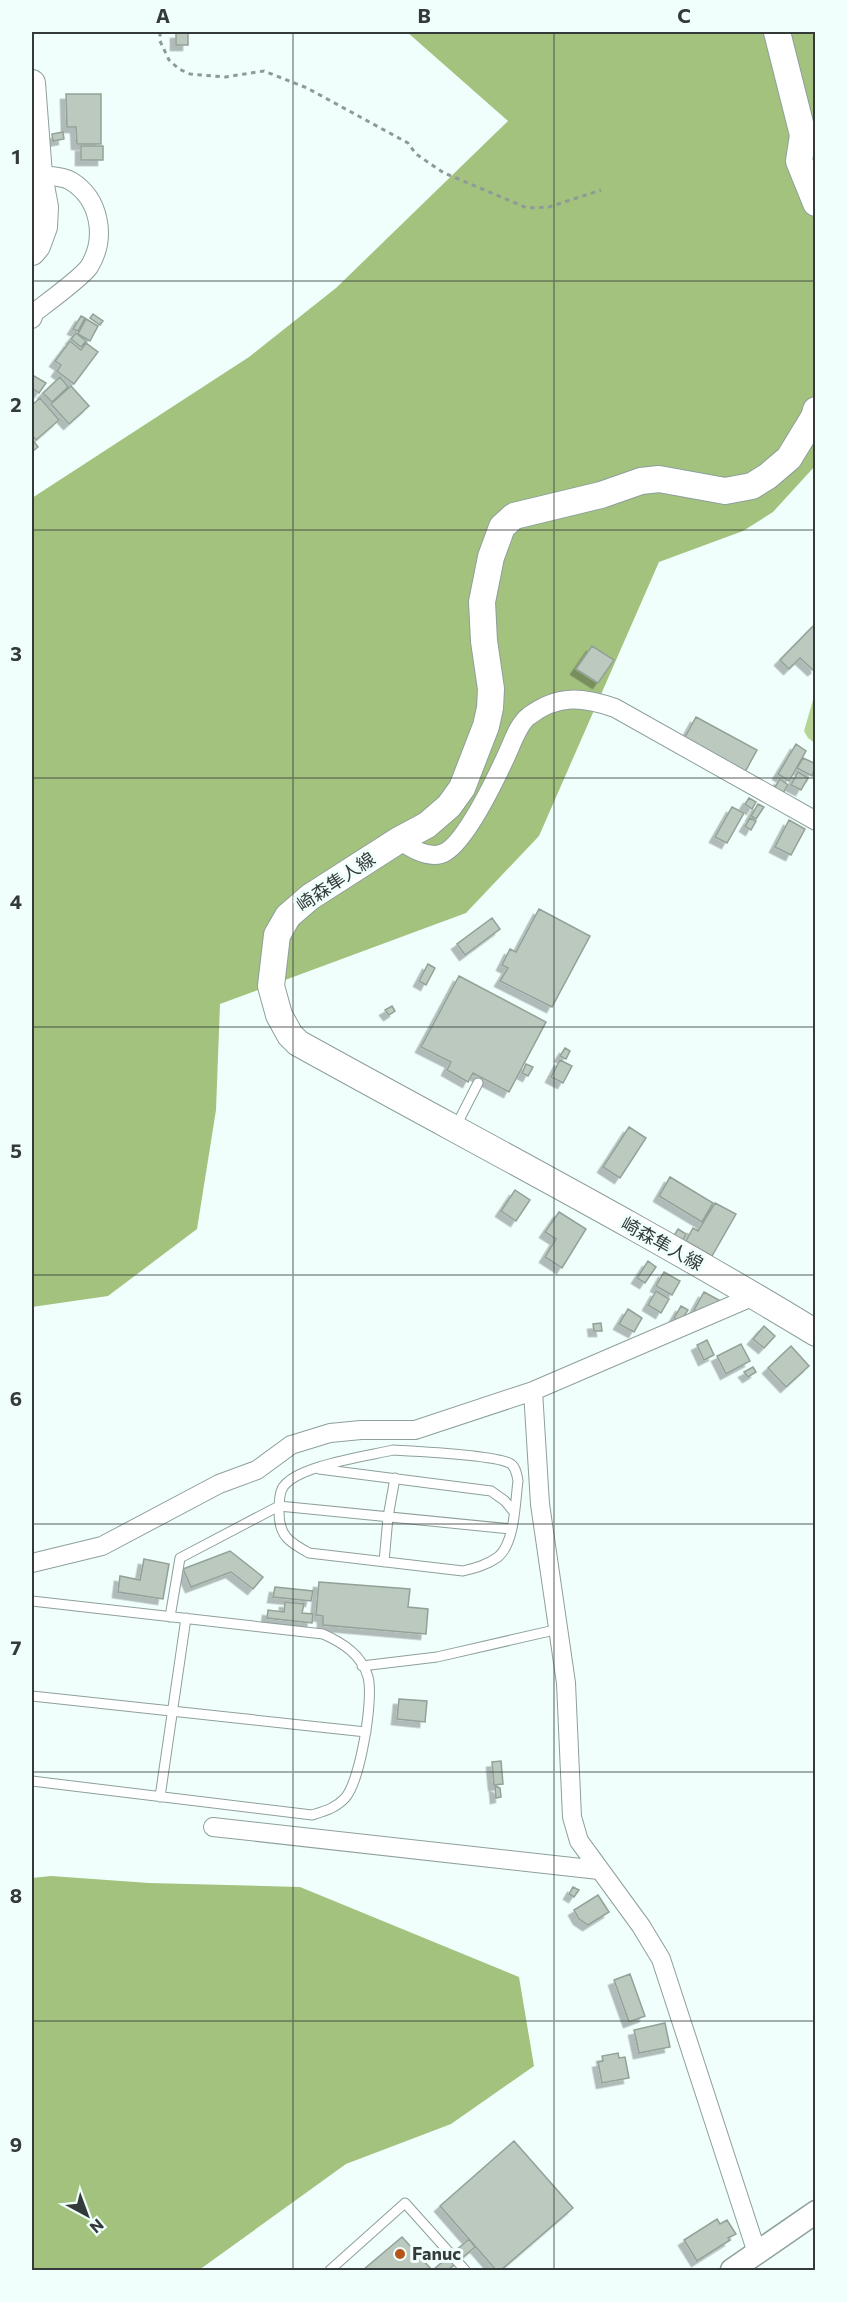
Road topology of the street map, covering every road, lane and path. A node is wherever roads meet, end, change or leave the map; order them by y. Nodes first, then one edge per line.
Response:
1 (160, 32) edge
2 (777, 32) edge
3 (32, 83) edge
4 (39, 175) junction
5 (601, 190) dead end
6 (816, 203) edge
7 (32, 252) edge
8 (32, 319) edge
9 (816, 410) edge
10 (816, 821) edge
11 (399, 840) junction
12 (478, 1083) dead end
13 (455, 1128) junction
14 (754, 1296) junction
15 (816, 1333) edge
16 (533, 1392) junction
17 (313, 1468) junction
18 (395, 1478) junction
19 (279, 1506) junction
20 (514, 1512) junction
21 (388, 1517) junction
22 (511, 1530) junction
23 (384, 1562) junction
24 (32, 1563) edge
25 (32, 1601) edge
26 (170, 1617) junction
27 (186, 1618) junction
28 (559, 1629) junction
29 (362, 1666) junction
30 (32, 1696) edge
31 (172, 1711) junction
32 (366, 1732) junction
33 (32, 1781) edge
34 (160, 1797) junction
35 (213, 1827) dead end
36 (599, 1870) junction
37 (816, 2212) edge
38 (757, 2253) junction
39 (330, 2271) edge
40 (465, 2271) edge
41 (732, 2271) edge

1 - 5 path
2 - 6 main road
3 - 4 main road
4 - 7 main road
4 - 8 street
9 - 11 main road, 崎森隼人線
10 - 11 street
11 - 13 main road, 崎森隼人線
12 - 13 lane
13 - 14 main road, 崎森隼人線
14 - 15 main road, 崎森隼人線
14 - 16 street
16 - 24 street
16 - 28 street
17 - 18 lane
17 - 19 lane
17 - 20 lane
18 - 20 lane
18 - 21 lane
19 - 21 lane
19 - 23 lane
19 - 26 lane
20 - 22 lane
21 - 22 lane
21 - 23 lane
22 - 23 lane
25 - 26 lane
26 - 27 lane
27 - 29 lane
27 - 31 lane
28 - 29 lane
28 - 36 street
29 - 32 lane
30 - 31 lane
31 - 32 lane
31 - 34 lane
32 - 34 lane
33 - 34 lane
35 - 36 street
36 - 38 street
37 - 38 street
38 - 41 street
39 - 40 lane

